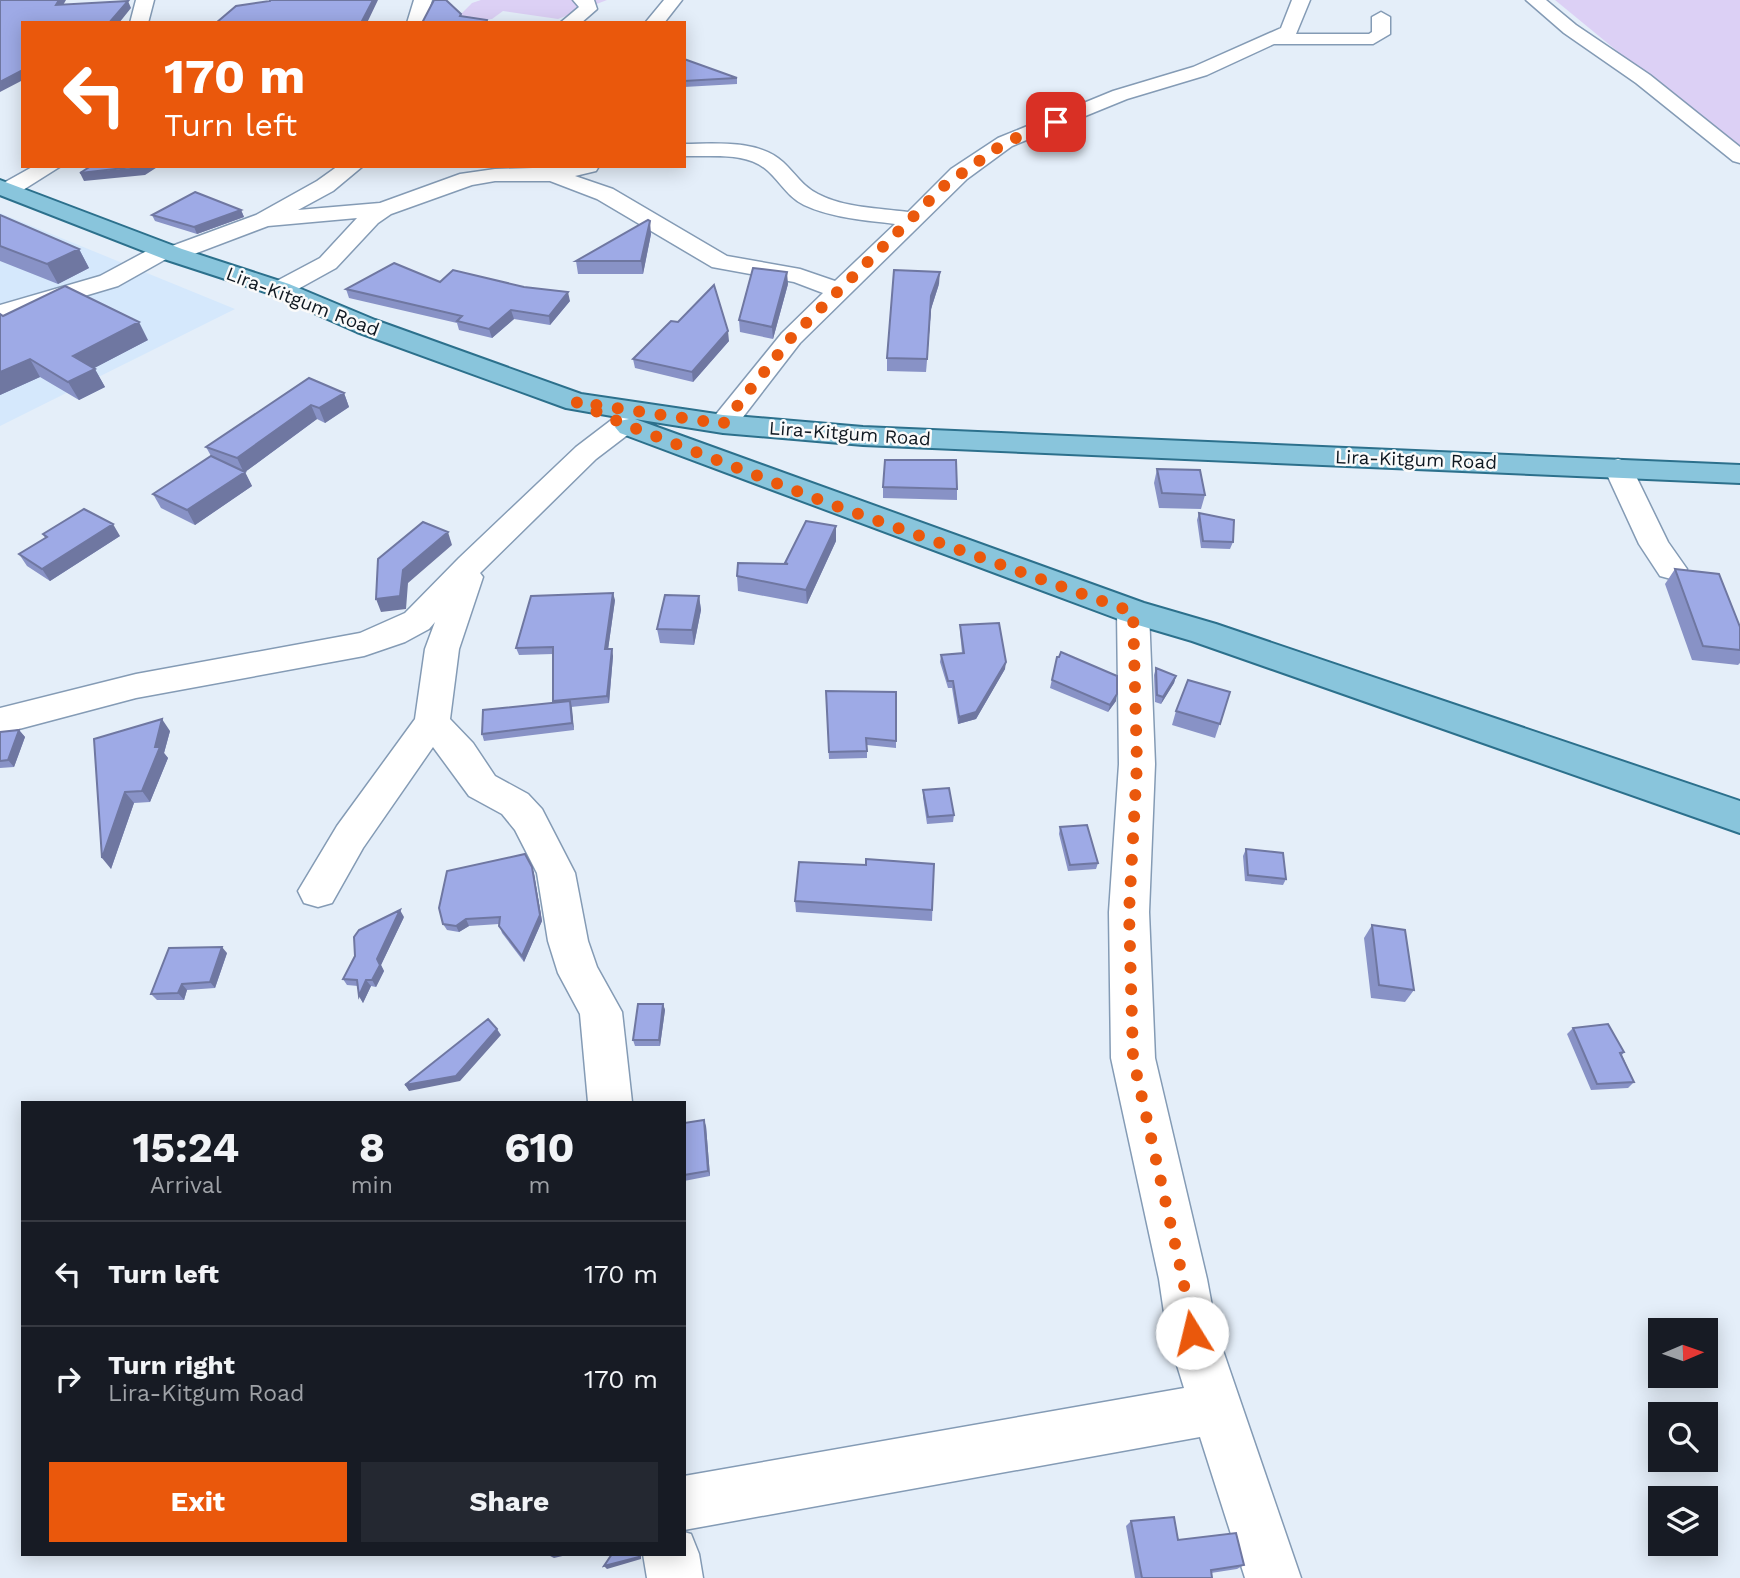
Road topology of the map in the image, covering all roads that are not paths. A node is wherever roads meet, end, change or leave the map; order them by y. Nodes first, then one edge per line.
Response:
1 (145, 0) edge
2 (423, 0) edge
3 (582, 0) edge
4 (673, 0) edge
5 (1301, 0) edge
6 (1535, 0) edge
7 (1381, 17) dead end
8 (140, 21) edge
9 (417, 21) edge
10 (572, 21) edge
11 (656, 21) edge
12 (1270, 39) junction
13 (686, 150) edge
14 (1740, 157) edge
15 (46, 168) edge
16 (349, 168) edge
17 (580, 168) edge
18 (552, 175) junction
19 (4, 189) edge
20 (383, 209) junction
21 (912, 219) junction
22 (264, 220) junction
23 (169, 252) junction
24 (280, 289) junction
25 (839, 290) junction
26 (0, 313) edge
27 (576, 402) junction
28 (624, 424) junction
29 (723, 424) junction
30 (1618, 468) junction
31 (1740, 474) edge
32 (470, 565) junction
33 (1671, 569) dead end
34 (1133, 612) junction
35 (0, 721) edge
36 (432, 722) junction
37 (1740, 817) edge
38 (318, 891) dead end
39 (610, 1101) edge
40 (1217, 1408) junction
41 (686, 1503) edge
42 (671, 1556) edge
43 (675, 1578) edge
44 (1273, 1578) edge

1 - 8 street
2 - 9 street
3 - 10 street
4 - 11 street
5 - 12 street
6 - 14 street
7 - 12 street
12 - 21 street
13 - 21 street
15 - 19 street
16 - 22 street
17 - 18 street
18 - 20 street
18 - 25 street
19 - 23 main road, Lira-Kitgum Road
20 - 22 street
20 - 24 street
21 - 25 street
22 - 23 street
23 - 24 main road, Lira-Kitgum Road
23 - 26 street
24 - 27 main road, Lira-Kitgum Road
25 - 29 street
27 - 28 main road
27 - 29 main road, Lira-Kitgum Road
28 - 32 street
28 - 34 main road
29 - 30 main road, Lira-Kitgum Road
30 - 31 main road, Lira-Kitgum Road
30 - 33 street
32 - 35 street
32 - 36 street
34 - 37 main road
34 - 40 street
36 - 38 street
36 - 39 street
40 - 41 street
40 - 44 street
42 - 43 street

